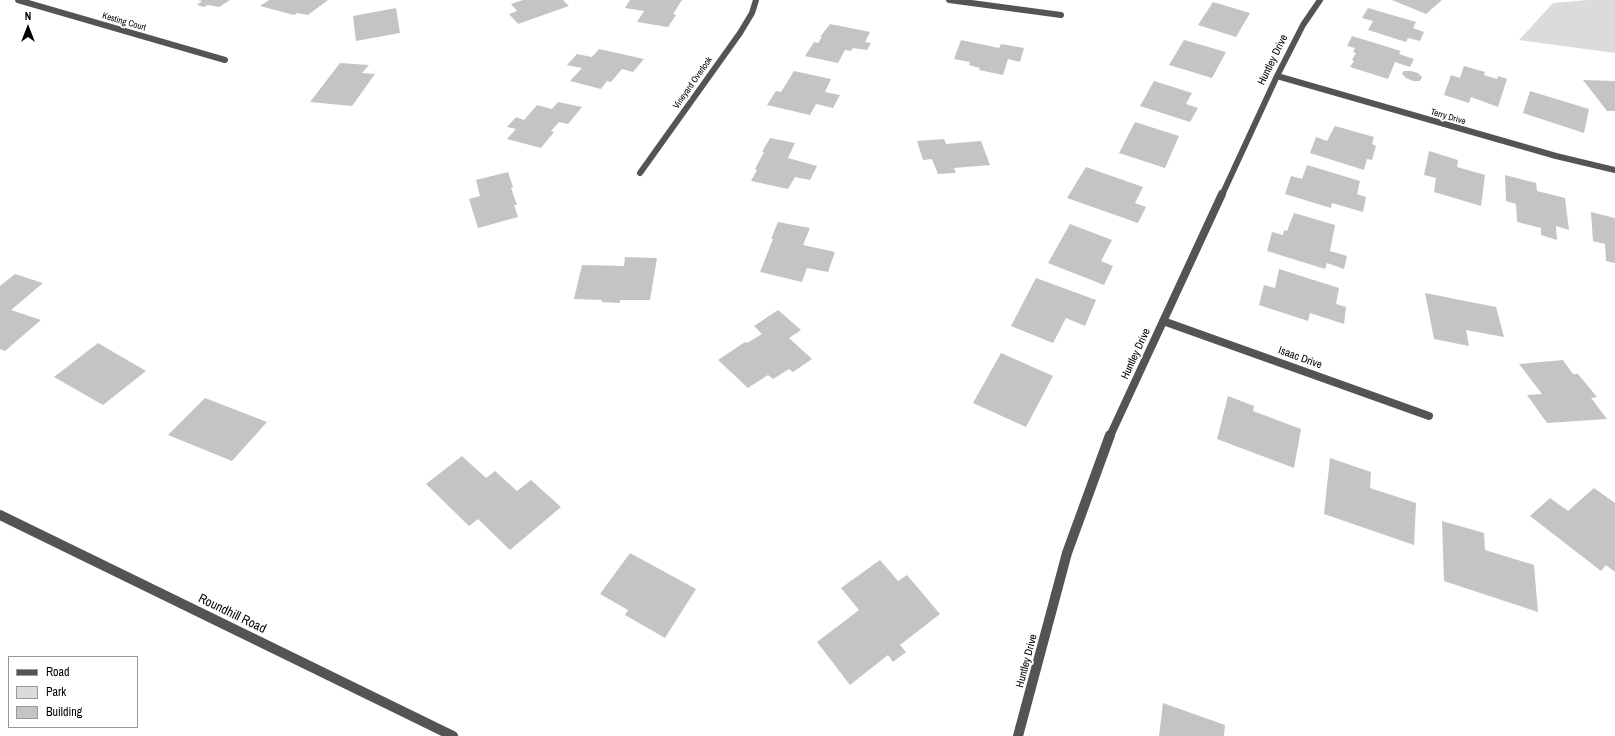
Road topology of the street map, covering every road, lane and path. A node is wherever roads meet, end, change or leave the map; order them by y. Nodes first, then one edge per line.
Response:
1 (18, 0) edge
2 (756, 0) edge
3 (949, 0) edge
4 (1320, 0) edge
5 (1061, 15) dead end
6 (225, 60) dead end
7 (1277, 76) junction
8 (1615, 170) edge
9 (640, 173) dead end
10 (1163, 321) junction
11 (1429, 416) dead end
12 (0, 515) edge
13 (453, 736) edge
14 (1018, 736) edge

1 - 6 street, Kesting Court
2 - 9 street, Vineyard Overlook
3 - 5 street
4 - 7 street, Huntley Drive
7 - 8 street, Terry Drive
7 - 10 street, Huntley Drive
10 - 11 street, Isaac Drive
10 - 14 street, Huntley Drive
12 - 13 street, Roundhill Road

